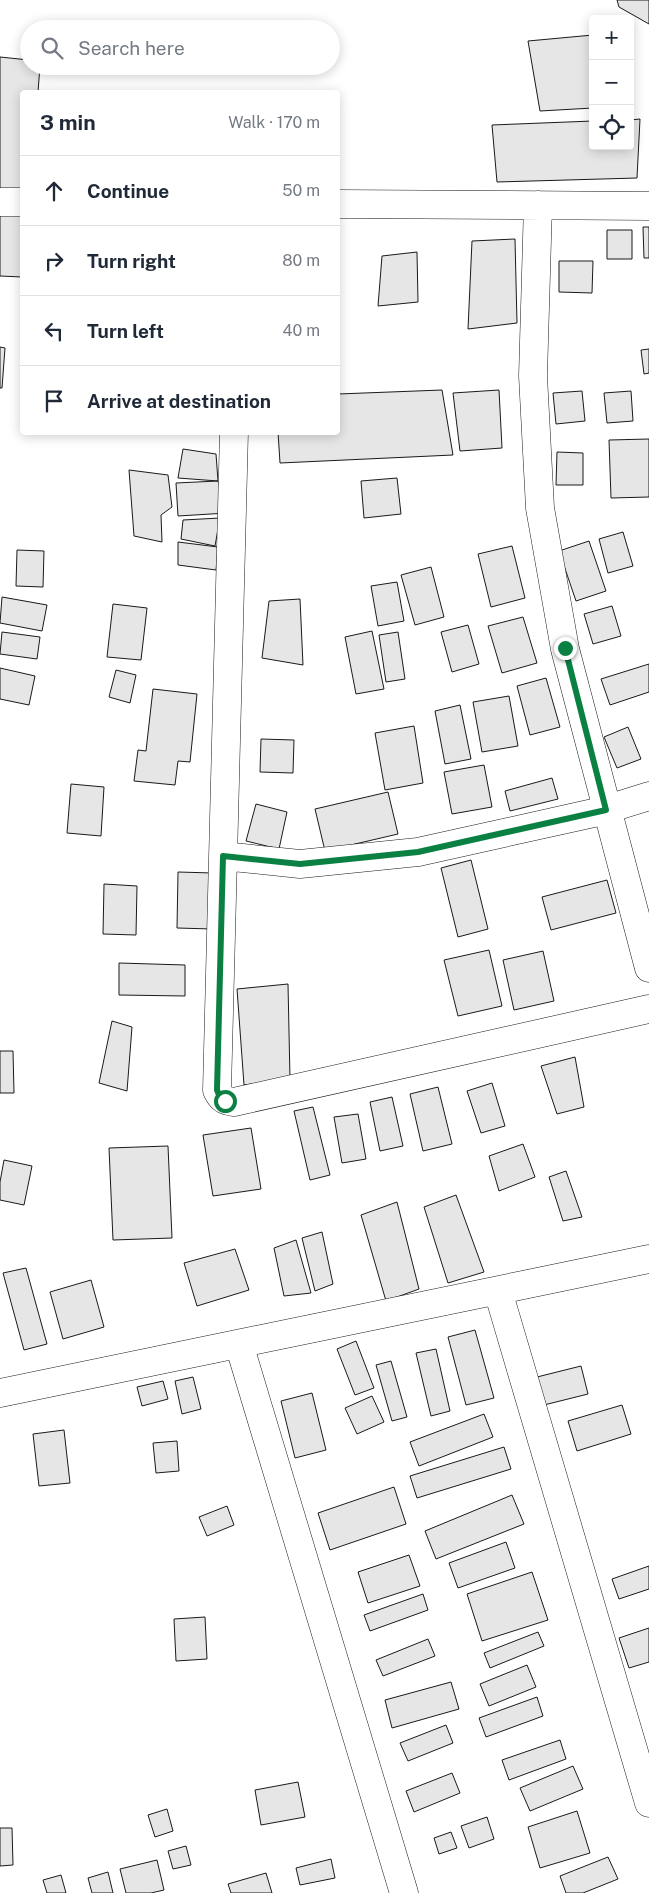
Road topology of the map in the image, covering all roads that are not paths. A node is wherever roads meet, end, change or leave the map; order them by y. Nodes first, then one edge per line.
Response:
1 (0, 202) edge
2 (20, 202) edge
3 (340, 204) edge
4 (538, 205) junction
5 (649, 206) edge
6 (234, 435) edge
7 (649, 796) edge
8 (606, 810) junction
9 (223, 856) junction
10 (649, 968) edge
11 (649, 1009) edge
12 (649, 1259) edge
13 (498, 1290) junction
14 (239, 1344) junction
15 (0, 1393) edge
16 (649, 1803) edge
17 (404, 1893) edge

1 - 2 street
3 - 4 street
4 - 5 street
4 - 8 street
6 - 9 street
7 - 8 street
8 - 9 street
8 - 10 street
9 - 11 street
12 - 13 street
13 - 14 street
13 - 16 street
14 - 15 street
14 - 17 street

